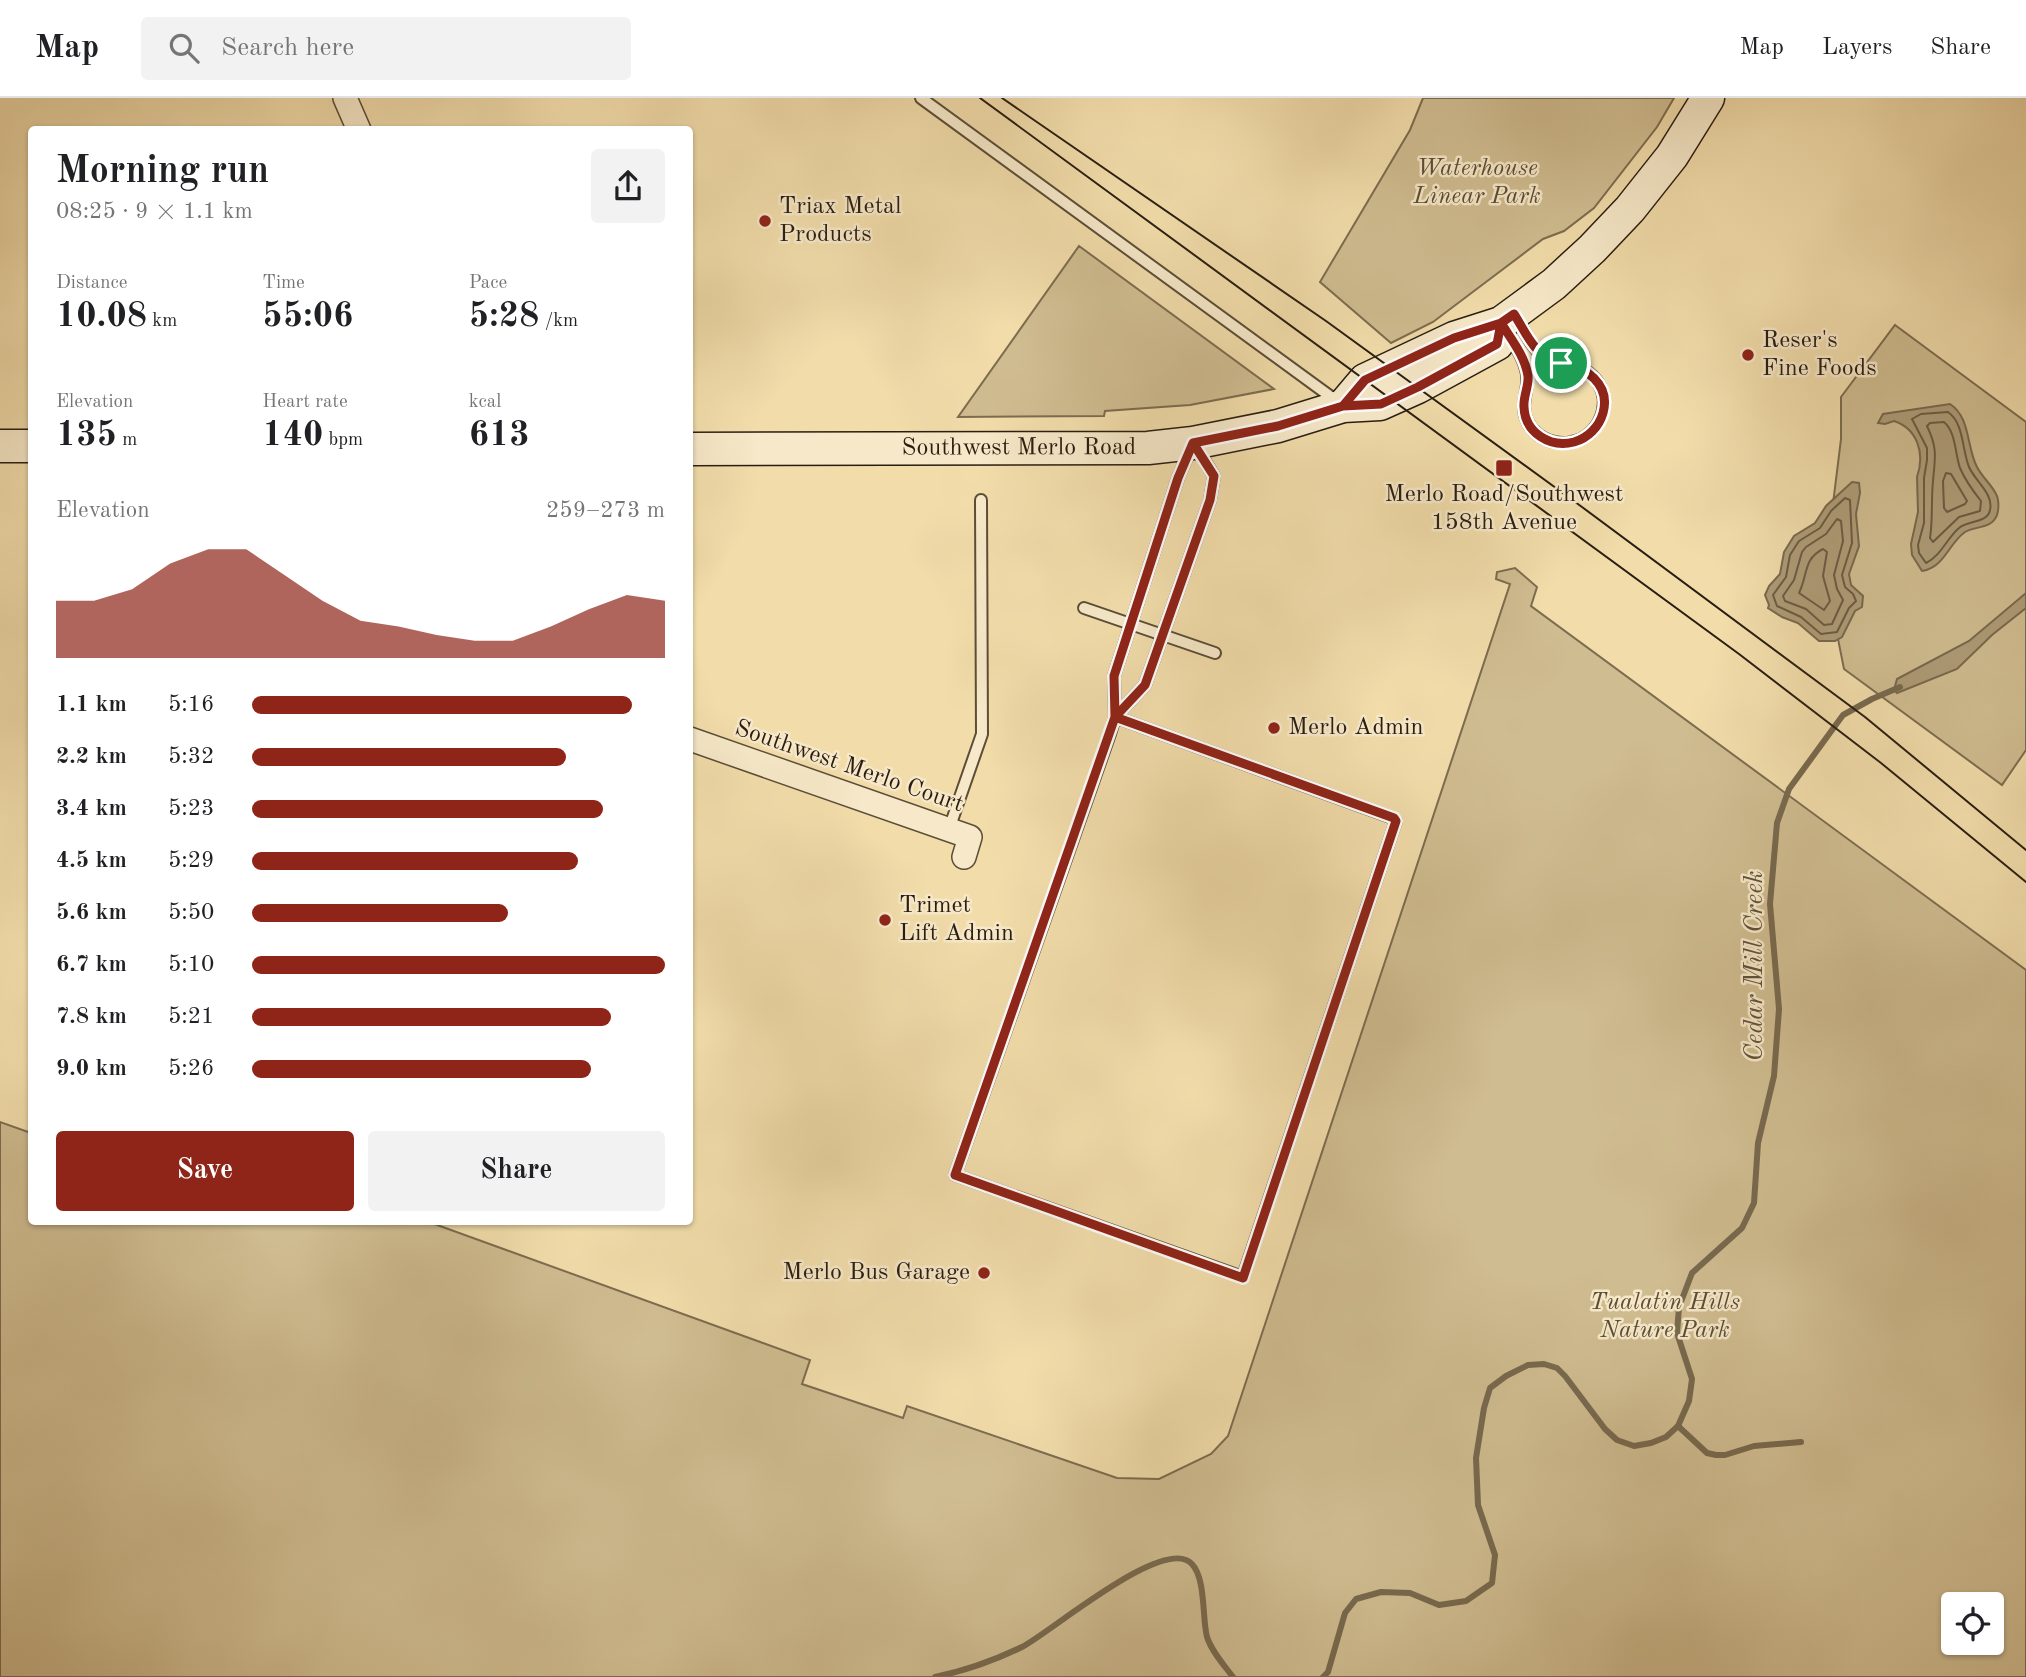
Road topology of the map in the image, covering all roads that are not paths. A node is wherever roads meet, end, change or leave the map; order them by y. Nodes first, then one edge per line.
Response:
1 (345, 98) edge
2 (921, 98) edge
3 (1708, 98) edge
4 (357, 126) edge
5 (1507, 319) junction
6 (1343, 406) junction
7 (1193, 443) junction
8 (0, 446) edge
9 (28, 446) edge
10 (693, 449) edge
11 (981, 500) dead end
12 (1084, 608) dead end
13 (1133, 624) junction
14 (1164, 635) junction
15 (1215, 653) dead end
16 (1115, 717) junction
17 (693, 740) edge
18 (949, 829) junction
19 (964, 858) dead end

1 - 4 street
2 - 6 lane
3 - 5 street, Southwest Merlo Road
5 - 5 lane
5 - 6 street, Southwest Merlo Road
6 - 7 street, Southwest Merlo Road
7 - 10 street, Southwest Merlo Road
7 - 13 lane
7 - 14 lane
8 - 9 street
11 - 18 lane
12 - 13 lane
13 - 14 lane
13 - 16 lane
14 - 15 lane
14 - 16 lane
16 - 16 lane
17 - 18 street, Southwest Merlo Court
18 - 19 street, Southwest Merlo Court

